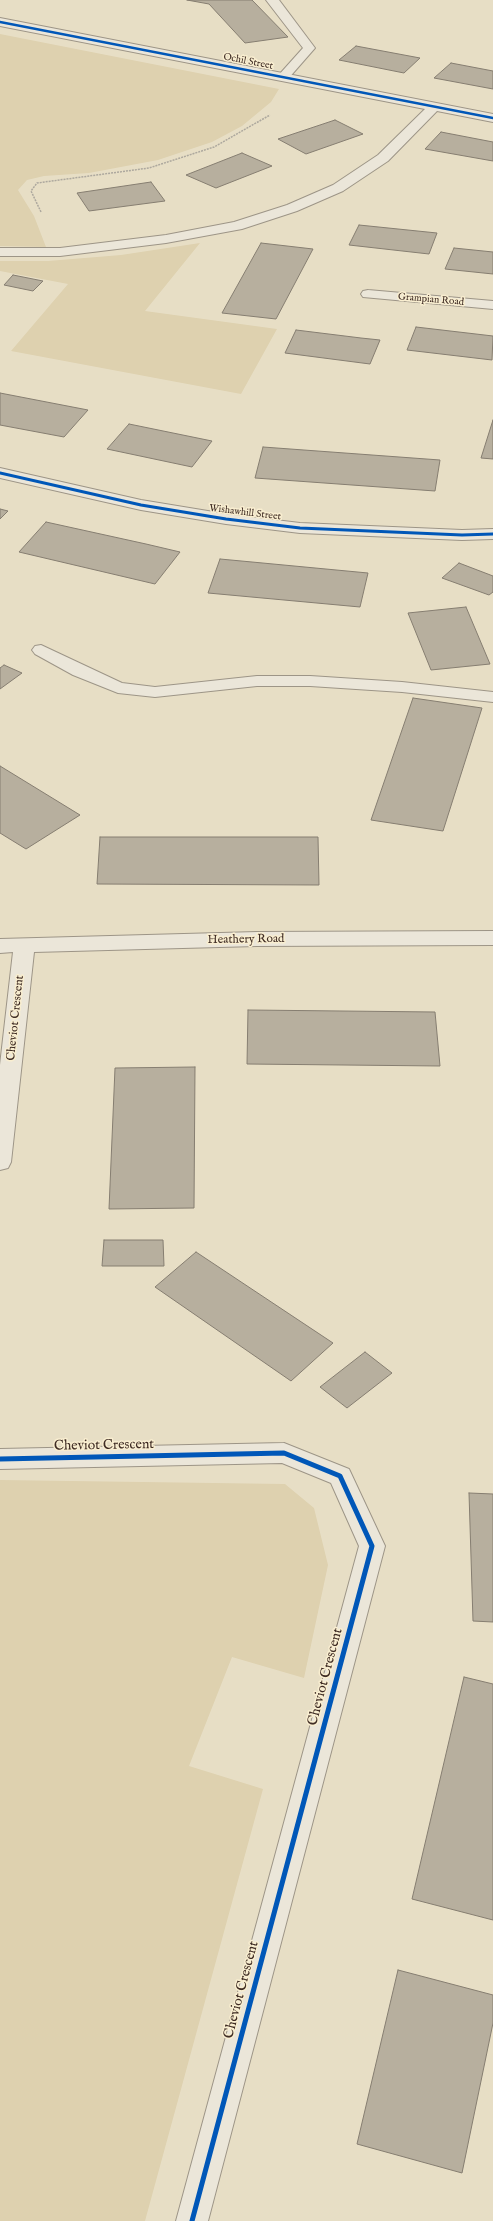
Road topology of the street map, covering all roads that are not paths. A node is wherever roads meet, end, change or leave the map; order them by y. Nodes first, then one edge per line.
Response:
1 (272, 0) edge
2 (0, 22) edge
3 (283, 77) junction
4 (434, 108) junction
5 (493, 118) edge
6 (0, 252) edge
7 (368, 294) dead end
8 (493, 305) edge
9 (0, 473) edge
10 (493, 534) edge
11 (41, 650) dead end
12 (493, 697) edge
13 (493, 938) edge
14 (0, 946) edge
15 (24, 946) junction
16 (0, 1162) edge
17 (0, 1459) edge
18 (192, 2221) edge

1 - 3 street
2 - 3 street, Ochil Street
3 - 4 street, Ochil Street
4 - 5 street, Ochil Street
4 - 6 street
7 - 8 street, Grampian Road
9 - 10 street, Wishawhill Street
11 - 12 street
13 - 15 street, Heathery Road
14 - 15 street, Heathery Road
15 - 16 street, Cheviot Crescent
17 - 18 street, Cheviot Crescent

